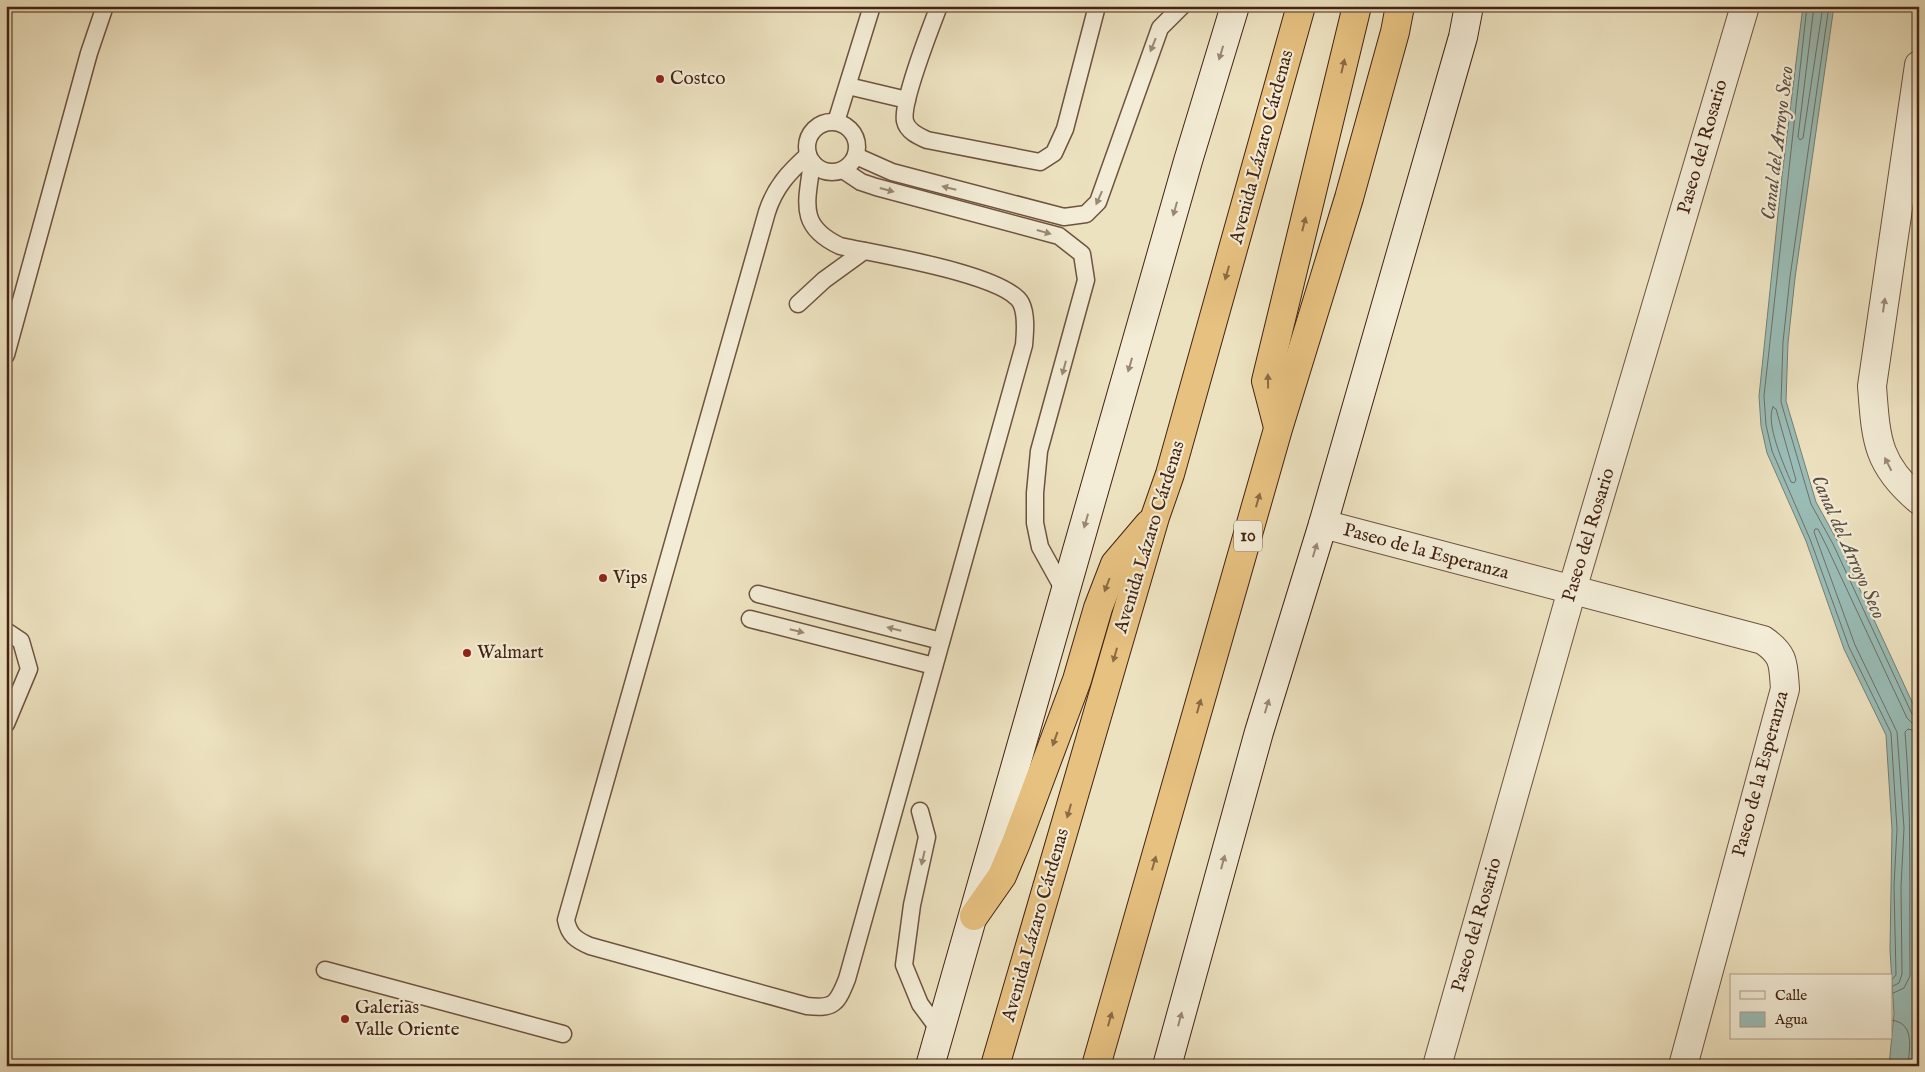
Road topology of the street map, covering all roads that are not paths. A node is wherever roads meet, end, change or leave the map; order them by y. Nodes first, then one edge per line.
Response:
1 (105, 6) edge
2 (872, 6) edge
3 (938, 6) edge
4 (1097, 6) edge
5 (1182, 6) edge
6 (1235, 6) edge
7 (1301, 6) edge
8 (1357, 6) edge
9 (1400, 6) edge
10 (1469, 6) edge
11 (1744, 6) edge
12 (1919, 65) edge
13 (848, 86) junction
14 (907, 100) junction
15 (836, 122) junction
16 (856, 156) junction
17 (810, 158) junction
18 (843, 170) junction
19 (864, 251) junction
20 (798, 304) dead end
21 (6, 355) edge
22 (1278, 429) junction
23 (1919, 500) edge
24 (1155, 517) junction
25 (1323, 524) junction
26 (1572, 590) junction
27 (1066, 592) junction
28 (758, 594) dead end
29 (750, 619) dead end
30 (6, 631) edge
31 (941, 641) junction
32 (934, 666) junction
33 (6, 724) edge
34 (920, 811) dead end
35 (974, 916) junction
36 (324, 970) dead end
37 (940, 1031) junction
38 (563, 1034) dead end
39 (930, 1066) edge
40 (995, 1066) edge
41 (1096, 1066) edge
42 (1167, 1066) edge
43 (1437, 1066) edge
44 (1683, 1066) edge

1 - 21 lane
2 - 13 lane
3 - 14 lane
4 - 14 lane
5 -> 16 lane
6 -> 27 street
7 -> 24 highway, Avenida Lázaro Cárdenas
22 -> 8 highway
9 - 22 highway, 10
10 - 25 street
11 - 26 street, Paseo del Rosario
23 -> 12 street
13 - 14 lane
13 - 15 lane
15 - 16 lane
15 - 17 lane
16 - 18 lane
17 - 18 lane
17 - 19 lane
17 - 32 lane
18 -> 27 lane
19 - 20 lane
19 - 31 lane
41 -> 22 highway, 10
24 -> 35 highway
24 -> 40 highway, Avenida Lázaro Cárdenas
25 - 26 street, Paseo de la Esperanza
42 -> 25 street
26 - 43 street, Paseo del Rosario
26 - 44 street, Paseo de la Esperanza
27 - 35 street
31 -> 28 lane
29 -> 32 lane
30 - 33 lane
31 - 32 lane
34 -> 37 lane
35 - 37 street
36 - 38 lane
37 - 39 street

